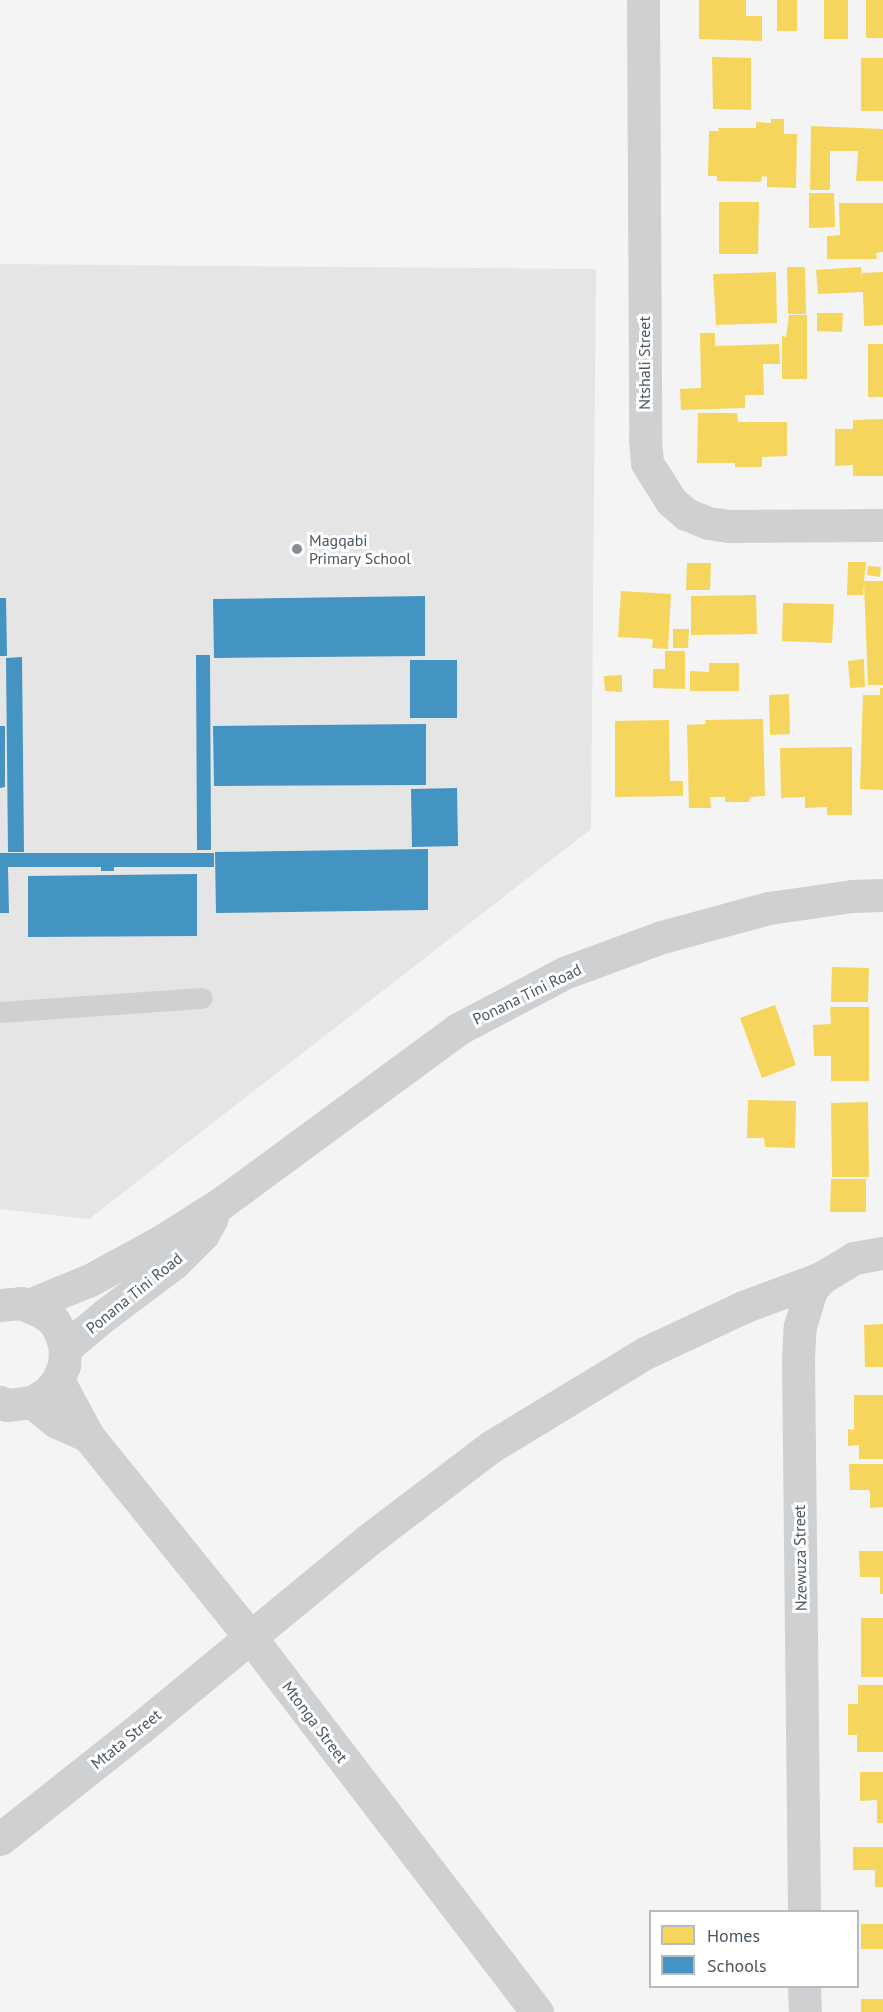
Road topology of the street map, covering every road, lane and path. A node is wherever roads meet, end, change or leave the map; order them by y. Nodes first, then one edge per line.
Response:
1 (643, 0) edge
2 (883, 525) edge
3 (883, 895) edge
4 (202, 998) dead end
5 (0, 1012) edge
6 (220, 1204) junction
7 (883, 1253) edge
8 (821, 1278) junction
9 (10, 1301) edge
10 (65, 1348) junction
11 (58, 1380) junction
12 (10, 1404) edge
13 (88, 1436) junction
14 (251, 1638) junction
15 (0, 1839) edge
16 (804, 1910) edge
17 (804, 1988) edge
18 (537, 2012) edge
19 (805, 2012) edge

1 - 2 street, Ntshali Street
3 - 6 street, Ponana Tini Road
4 - 5 lane
6 - 9 street, Ponana Tini Road
6 - 10 street, Ponana Tini Road
7 - 8 street, Nzewuza Street
8 - 14 street, Mtata Street
8 - 16 street, Nzewuza Street
9 - 10 street, Ponana Tini Road
10 - 11 street
11 - 12 street
11 - 13 street, Mtonga Street
12 - 13 street, Mtonga Street
13 - 14 street, Mtonga Street
14 - 15 street, Mtata Street
14 - 18 street, Mtonga Street
17 - 19 street

